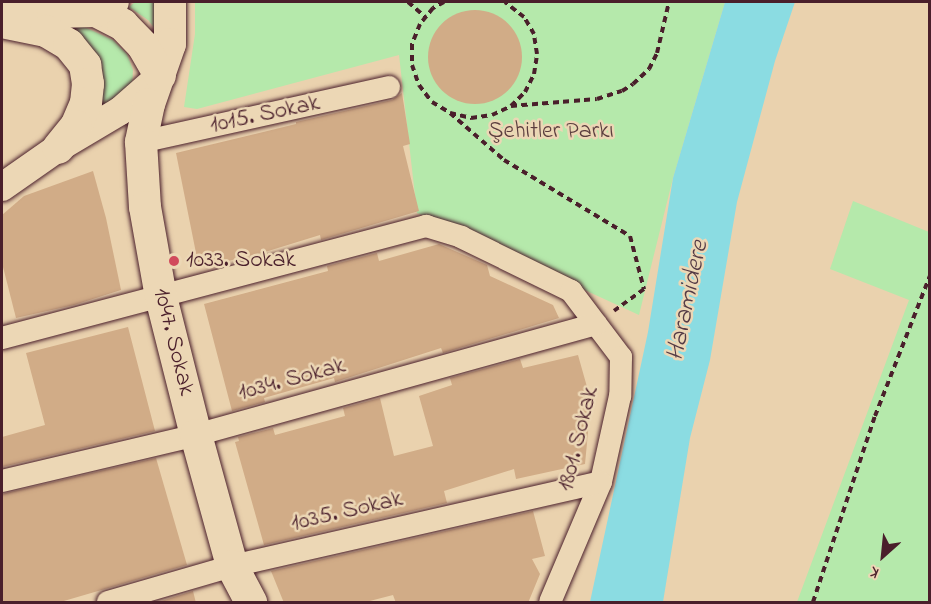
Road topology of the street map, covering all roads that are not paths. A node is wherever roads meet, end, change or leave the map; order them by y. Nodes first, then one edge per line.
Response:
1 (170, 2) edge
2 (104, 6) edge
3 (2, 14) edge
4 (2, 22) edge
5 (159, 76) junction
6 (389, 87) dead end
7 (141, 142) junction
8 (58, 148) junction
9 (2, 187) edge
10 (161, 297) junction
11 (596, 324) junction
12 (2, 338) edge
13 (196, 435) junction
14 (2, 481) edge
15 (601, 482) junction
16 (231, 566) junction
17 (108, 603) edge
18 (251, 603) edge
19 (550, 603) edge

1 - 5 main road, 1047. Sokak
2 - 3 main road
2 - 5 main road
4 - 8 main road
5 - 7 main road, 1047. Sokak
5 - 8 street
6 - 7 street, 1015. Sokak
7 - 10 main road, 1047. Sokak
8 - 9 street
10 - 11 street
10 - 12 street
10 - 13 main road, 1047. Sokak
11 - 13 street, 1034. Sokak
11 - 15 street, 1801. Sokak
13 - 14 street, 1034. Sokak
13 - 16 main road, 1047. Sokak
15 - 16 street, 1035. Sokak
15 - 19 street, 1801. Sokak
16 - 17 street, 1035. Sokak
16 - 18 main road, 1047. Sokak

